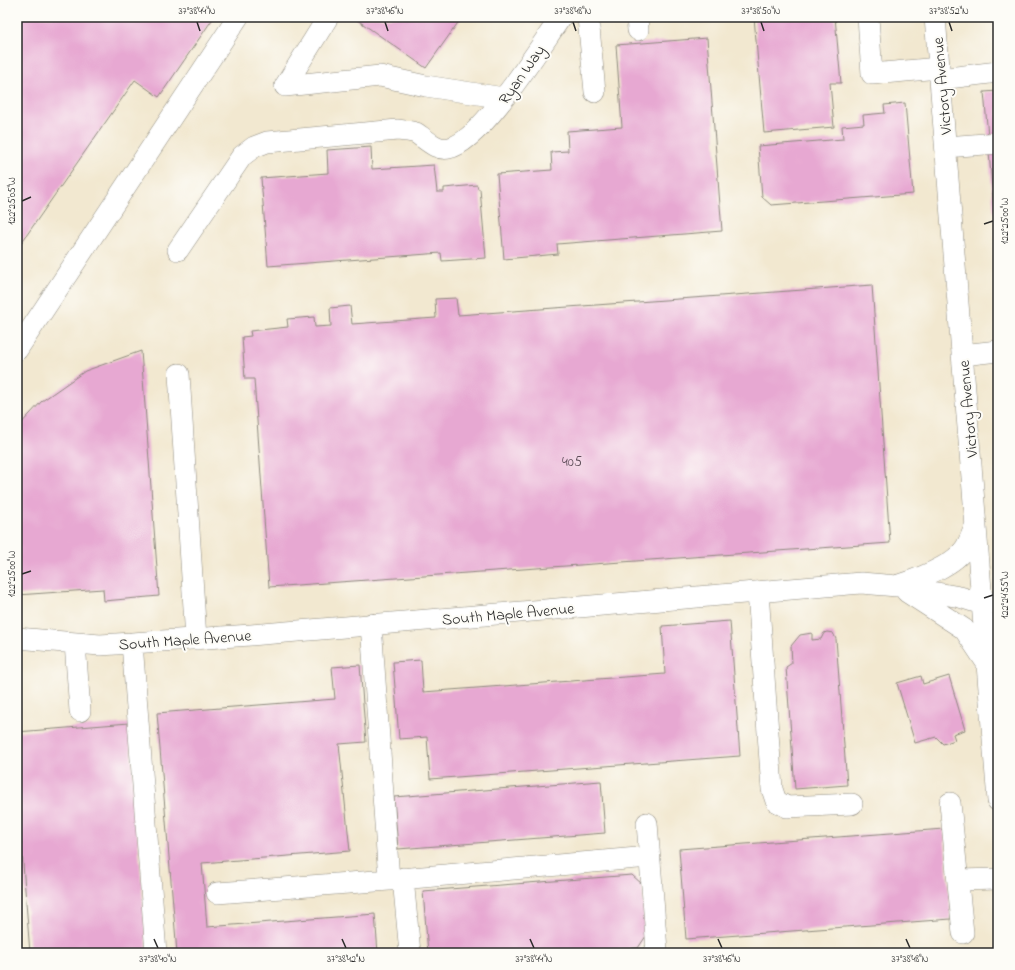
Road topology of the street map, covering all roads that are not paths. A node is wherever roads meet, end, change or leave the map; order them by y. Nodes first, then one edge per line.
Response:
1 (238, 17) edge
2 (328, 17) edge
3 (561, 17) edge
4 (588, 17) edge
5 (868, 17) edge
6 (935, 17) edge
7 (998, 72) edge
8 (940, 73) junction
9 (595, 92) dead end
10 (500, 105) junction
11 (998, 143) edge
12 (946, 147) junction
13 (178, 250) dead end
14 (17, 350) edge
15 (998, 352) edge
16 (962, 355) junction
17 (179, 374) dead end
18 (976, 524) junction
19 (897, 586) junction
20 (758, 592) junction
21 (990, 603) edge
22 (371, 624) junction
23 (17, 638) edge
24 (196, 639) junction
25 (75, 643) junction
26 (132, 643) junction
27 (987, 664) junction
28 (80, 711) dead end
29 (998, 801) edge
30 (950, 803) dead end
31 (852, 804) dead end
32 (647, 823) dead end
33 (649, 857) junction
34 (396, 879) junction
35 (998, 879) edge
36 (958, 880) junction
37 (217, 892) dead end
38 (963, 933) dead end
39 (156, 953) edge
40 (410, 953) edge
41 (654, 953) edge

1 - 14 street
2 - 10 street
3 - 10 street, Ryan Way
4 - 9 street
5 - 8 street
6 - 8 street, Victory Avenue
7 - 8 street
8 - 12 street, Victory Avenue
10 - 13 street, Ryan Way
11 - 12 street
12 - 16 street, Victory Avenue
15 - 16 street
16 - 18 street, Victory Avenue
17 - 24 street
18 - 19 street
18 - 21 street, Victory Avenue
19 - 20 street, South Maple Avenue
19 - 21 street, South Maple Avenue
19 - 27 street
20 - 22 street, South Maple Avenue
20 - 31 street
21 - 27 street, Victory Avenue
22 - 24 street, South Maple Avenue
22 - 34 street
23 - 25 street, South Maple Avenue
24 - 26 street, South Maple Avenue
25 - 26 street, South Maple Avenue
25 - 28 street
26 - 39 street
27 - 29 street, Victory Avenue
30 - 36 street
32 - 33 street
33 - 34 street
33 - 41 street
34 - 37 street
34 - 40 street
35 - 36 street
36 - 38 street

